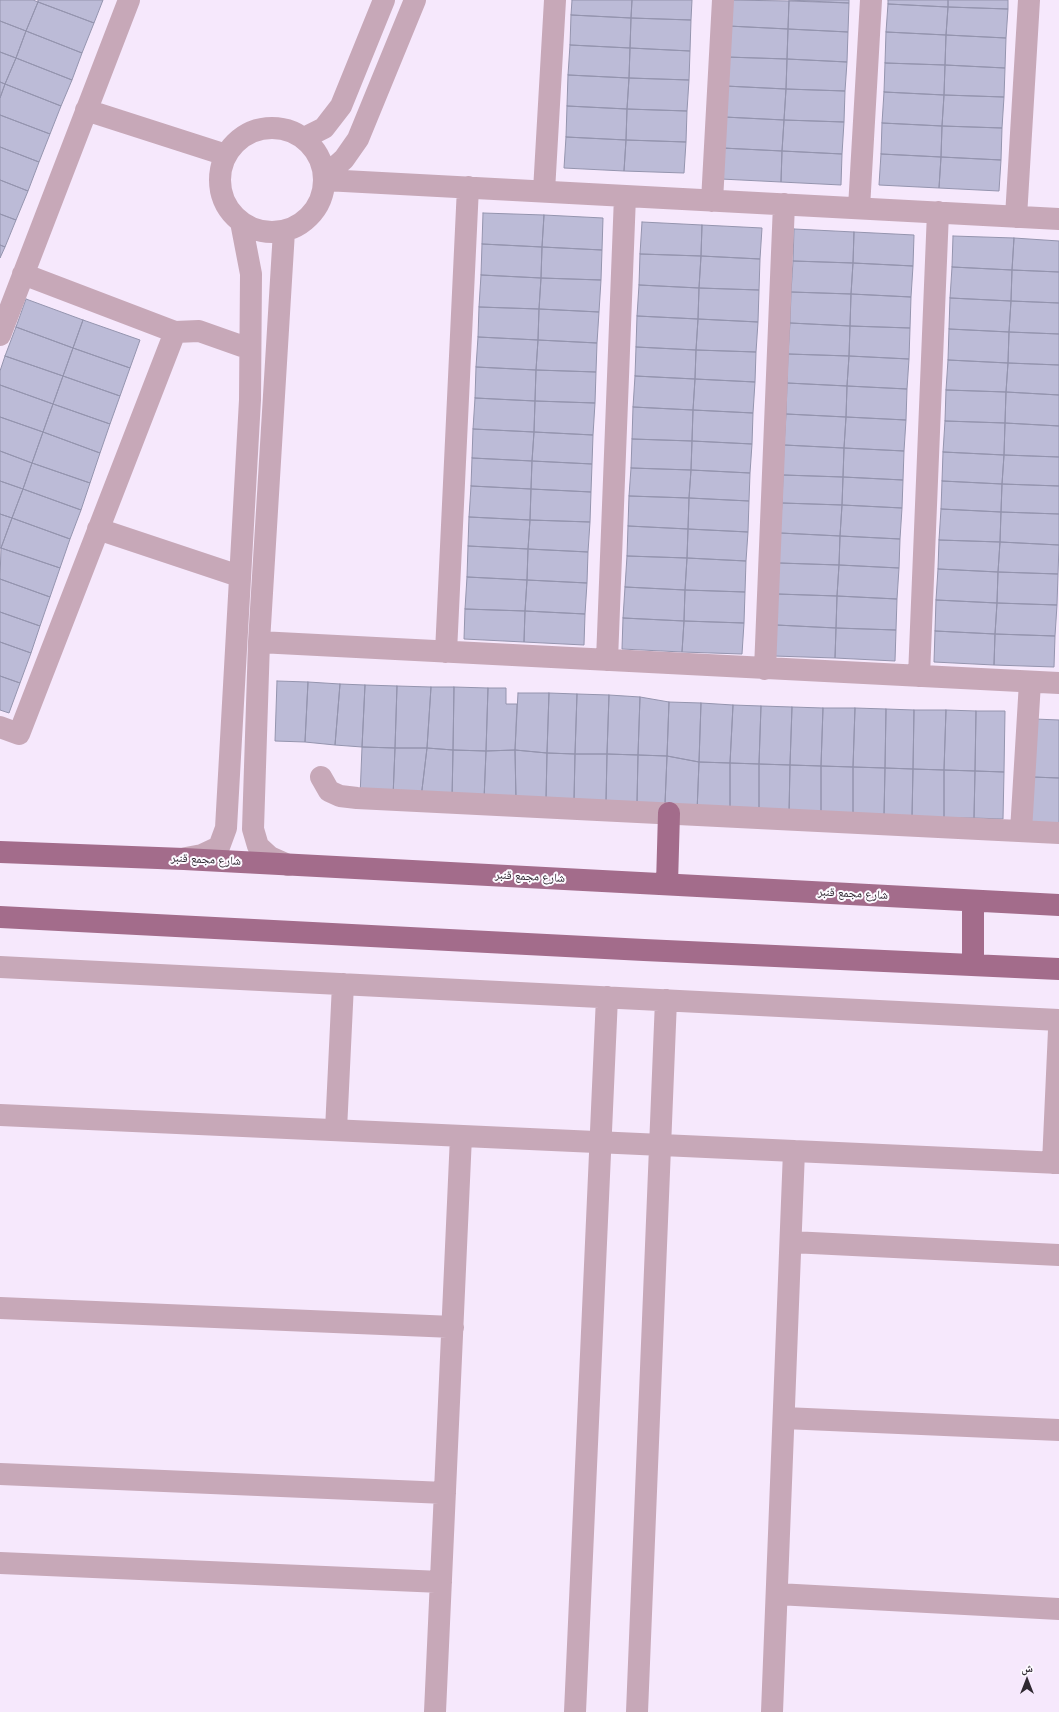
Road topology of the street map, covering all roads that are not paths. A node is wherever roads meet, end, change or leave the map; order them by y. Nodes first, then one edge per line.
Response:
1 (129, 0) edge
2 (384, 0) edge
3 (415, 0) edge
4 (555, 0) edge
5 (723, 0) edge
6 (871, 0) edge
7 (1029, 0) edge
8 (86, 110) junction
9 (304, 138) junction
10 (226, 156) junction
11 (325, 178) junction
12 (468, 187) junction
13 (544, 191) junction
14 (625, 196) junction
15 (712, 201) junction
16 (784, 204) junction
17 (859, 208) junction
18 (938, 212) junction
19 (1016, 217) junction
20 (1059, 219) edge
21 (241, 222) junction
22 (284, 231) junction
23 (23, 274) junction
24 (1, 330) edge
25 (175, 332) junction
26 (250, 349) junction
27 (244, 490) junction
28 (268, 491) junction
29 (98, 529) junction
30 (239, 576) junction
31 (259, 642) junction
32 (446, 652) junction
33 (607, 660) junction
34 (765, 669) junction
35 (918, 676) junction
36 (1030, 682) junction
37 (1059, 683) edge
38 (0, 727) edge
39 (321, 777) dead end
40 (669, 814) junction
41 (1021, 831) junction
42 (1059, 833) edge
43 (0, 852) edge
44 (184, 859) junction
45 (288, 865) junction
46 (667, 884) junction
47 (973, 901) junction
48 (1059, 905) edge
49 (0, 917) edge
50 (973, 964) junction
51 (0, 967) edge
52 (1059, 969) edge
53 (343, 984) junction
54 (607, 997) junction
55 (666, 1000) junction
56 (1059, 1020) edge
57 (1059, 1030) edge
58 (0, 1114) edge
59 (336, 1130) junction
60 (461, 1136) junction
61 (601, 1142) junction
62 (660, 1145) junction
63 (794, 1151) junction
64 (1056, 1163) edge
65 (791, 1242) junction
66 (1059, 1255) edge
67 (0, 1308) edge
68 (452, 1327) junction
69 (784, 1418) junction
70 (1059, 1430) edge
71 (0, 1474) edge
72 (445, 1493) junction
73 (0, 1563) edge
74 (441, 1582) junction
75 (777, 1594) junction
76 (1059, 1609) edge
77 (435, 1712) edge
78 (575, 1712) edge
79 (637, 1712) edge
80 (772, 1712) edge

1 - 8 street
2 - 9 street
3 - 11 street
4 - 13 street
5 - 15 street
6 - 17 street
7 - 19 street
8 - 10 street
8 - 23 street
9 - 10 street
9 - 11 street
10 - 21 street
11 - 12 street
11 - 22 street
12 - 13 street
12 - 32 street
13 - 14 street
14 - 15 street
14 - 33 street
15 - 16 street
16 - 17 street
16 - 34 street
17 - 18 street
18 - 19 street
18 - 35 street
19 - 20 street
21 - 22 street
21 - 26 street
22 - 28 street
23 - 24 street
23 - 25 street
25 - 26 street
25 - 29 street
26 - 27 street
27 - 28 street
27 - 30 street
28 - 31 street
29 - 30 street
29 - 38 street
30 - 44 street
31 - 32 street
31 - 45 street
32 - 33 street
33 - 34 street
34 - 35 street
35 - 36 street
36 - 37 street
36 - 41 street
39 - 40 street
40 - 41 street
40 - 46 main road
41 - 42 street
43 - 44 main road, شارع مجمع قنبر
44 - 45 main road, شارع مجمع قنبر
45 - 46 main road, شارع مجمع قنبر
46 - 47 main road, شارع مجمع قنبر
47 - 48 main road, شارع مجمع قنبر
47 - 50 main road
49 - 50 main road
50 - 52 main road
51 - 53 street
53 - 54 street
53 - 59 street
54 - 55 street
54 - 61 street
55 - 56 street
55 - 62 street
57 - 64 street
58 - 59 street
59 - 60 street
60 - 61 street
60 - 68 street
61 - 62 street
61 - 78 street
62 - 63 street
62 - 79 street
63 - 64 street
63 - 65 street
65 - 66 street
65 - 69 street
67 - 68 street
68 - 72 street
69 - 70 street
69 - 75 street
71 - 72 street
72 - 74 street
73 - 74 street
74 - 77 street
75 - 76 street
75 - 80 street

